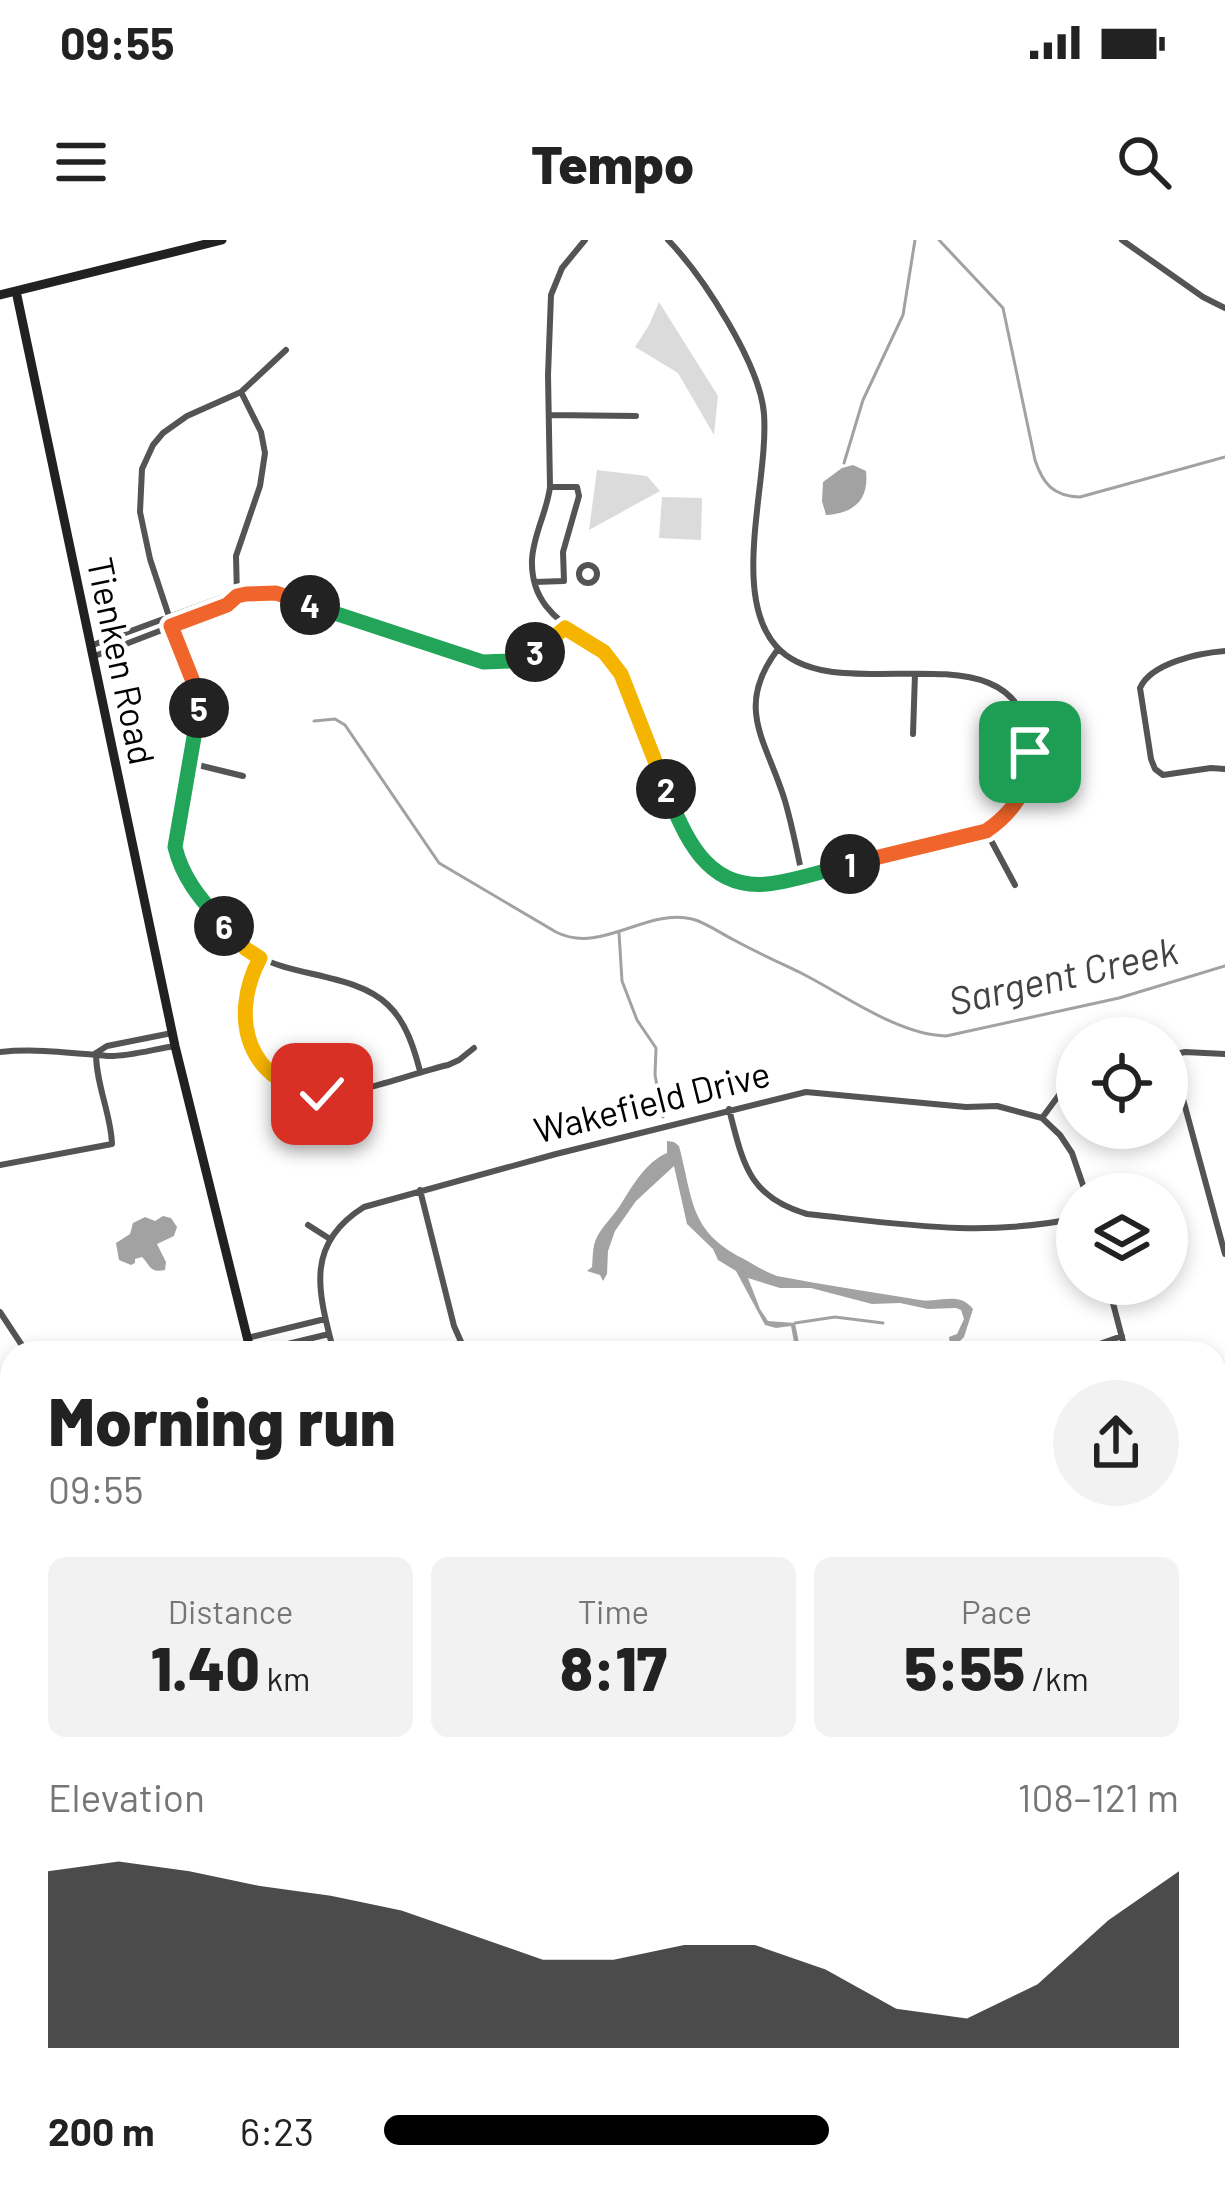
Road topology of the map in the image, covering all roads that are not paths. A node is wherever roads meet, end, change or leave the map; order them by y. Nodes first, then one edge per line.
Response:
1 (222, 240) edge
2 (585, 240) edge
3 (668, 240) edge
4 (1122, 240) edge
5 (16, 291) junction
6 (0, 296) edge
7 (1225, 308) edge
8 (286, 350) dead end
9 (241, 392) junction
10 (549, 415) junction
11 (636, 416) dead end
12 (550, 487) junction
13 (582, 580) dead end
14 (563, 581) junction
15 (535, 582) junction
16 (237, 596) junction
17 (169, 622) junction
18 (565, 628) junction
19 (778, 650) junction
20 (91, 651) junction
21 (1225, 651) edge
22 (915, 674) junction
23 (913, 734) dead end
24 (190, 764) junction
25 (1225, 769) edge
26 (243, 776) dead end
27 (986, 831) junction
28 (802, 875) junction
29 (1015, 885) dead end
30 (260, 958) junction
31 (173, 1040) junction
32 (474, 1048) dead end
33 (0, 1052) edge
34 (1188, 1052) edge
35 (96, 1053) junction
36 (1225, 1054) edge
37 (420, 1071) junction
38 (1056, 1099) edge
39 (729, 1109) junction
40 (1042, 1118) junction
41 (1188, 1123) edge
42 (0, 1165) edge
43 (1079, 1173) edge
44 (420, 1190) junction
45 (1056, 1221) edge
46 (308, 1225) dead end
47 (330, 1239) junction
48 (1225, 1254) edge
49 (1114, 1305) edge
50 (0, 1312) edge
51 (326, 1319) junction
52 (329, 1334) junction
53 (1122, 1336) junction
54 (247, 1338) junction
55 (19, 1341) edge
56 (248, 1341) edge
57 (300, 1341) edge
58 (331, 1341) edge
59 (461, 1341) edge
60 (1108, 1341) edge
61 (1123, 1341) edge

1 - 5 street
2 - 10 street
3 - 19 street
4 - 7 street
5 - 6 street
5 - 20 street, Tienken Road
8 - 9 street
9 - 16 street
9 - 17 street
10 - 11 street
10 - 12 street
12 - 14 street
12 - 15 street
13 - 14 street
14 - 15 street
15 - 18 street
16 - 17 street
16 - 18 street
17 - 20 street
17 - 24 street
18 - 28 street
19 - 22 street
19 - 28 street
20 - 31 street, Tienken Road
21 - 25 street
22 - 23 street
22 - 27 street
24 - 26 street
24 - 30 street
27 - 28 street
27 - 29 street
30 - 37 street
30 - 37 street
31 - 35 street
31 - 54 street, Tienken Road
32 - 37 street
33 - 35 street
34 - 36 street
35 - 42 street
38 - 40 street
39 - 40 street, Wakefield Drive
39 - 44 street, Wakefield Drive
39 - 45 street
40 - 43 street
41 - 48 street
44 - 47 street, Wakefield Drive
44 - 59 street
46 - 47 street
47 - 51 street
49 - 53 street
50 - 55 street
51 - 52 street
51 - 54 street
52 - 57 street
52 - 58 street
53 - 60 street
53 - 61 street
54 - 56 street, Tienken Road

